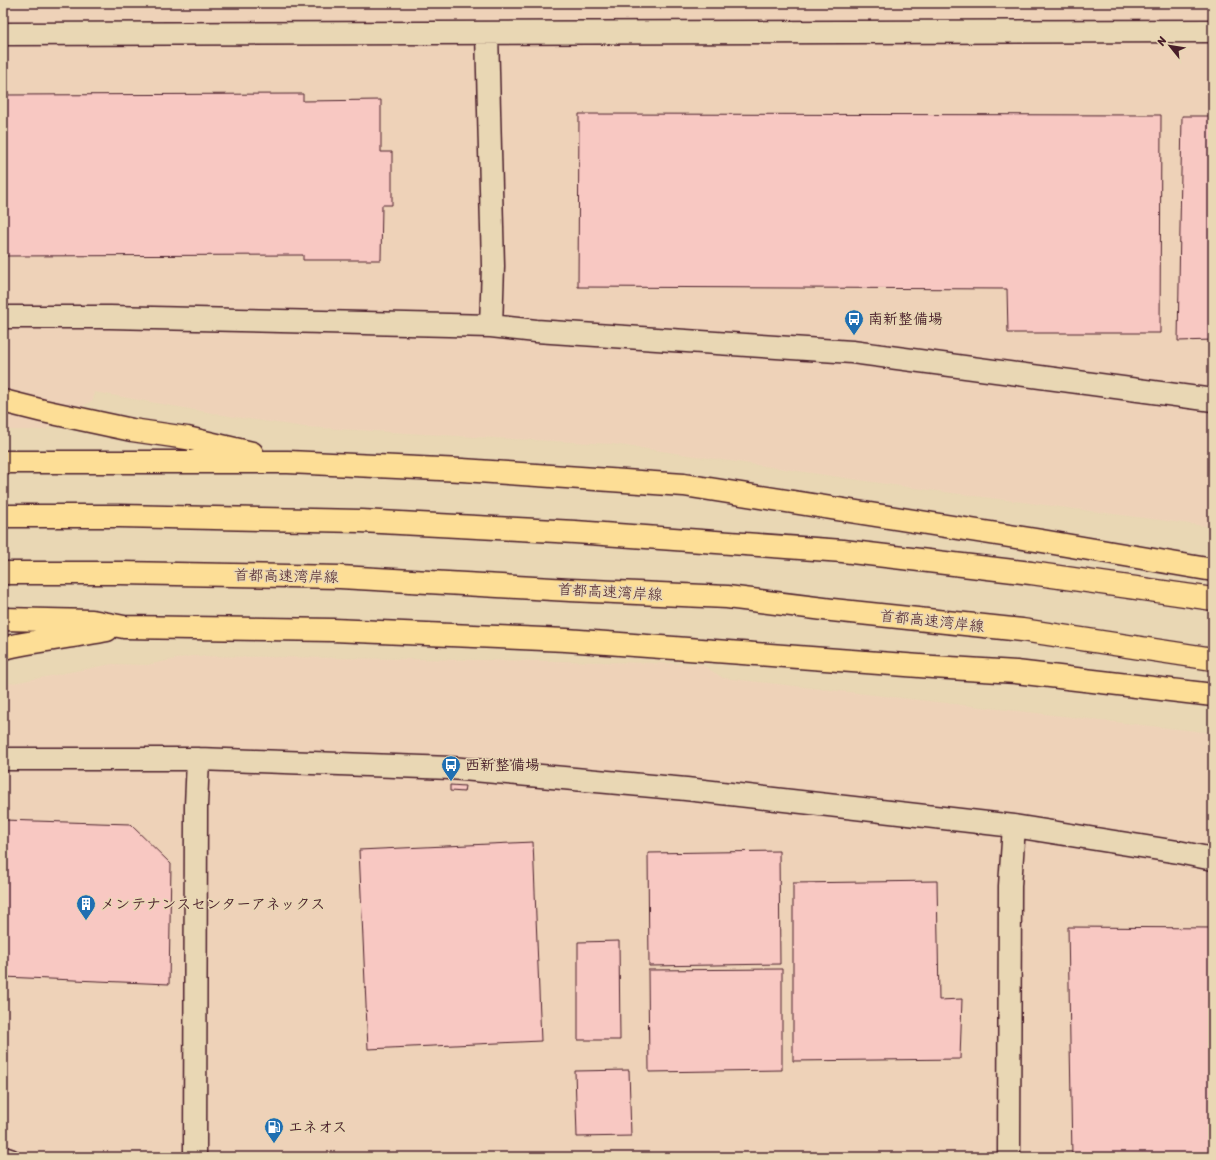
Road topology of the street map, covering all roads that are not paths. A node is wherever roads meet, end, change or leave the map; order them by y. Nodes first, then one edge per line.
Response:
1 (1213, 31) edge
2 (487, 33) junction
3 (3, 34) edge
4 (3, 317) edge
5 (491, 326) junction
6 (1213, 400) edge
7 (3, 401) edge
8 (3, 462) edge
9 (288, 462) junction
10 (3, 516) edge
11 (1213, 570) edge
12 (3, 573) edge
13 (1213, 600) edge
14 (3, 619) edge
15 (124, 627) junction
16 (3, 648) edge
17 (1213, 660) edge
18 (1213, 695) edge
19 (3, 759) edge
20 (198, 759) junction
21 (1014, 826) junction
22 (1213, 859) edge
23 (3, 1154) edge
24 (12, 1157) edge
25 (195, 1157) edge
26 (1009, 1157) edge

1 - 2 street
2 - 3 street
2 - 5 street
4 - 5 street
5 - 6 street
7 - 9 highway
8 - 9 highway
9 - 11 highway
10 - 13 highway
12 - 17 highway, 首都高速湾岸線
14 - 15 highway
15 - 16 highway
15 - 18 highway
19 - 20 street
20 - 21 street
20 - 25 street
21 - 22 street
21 - 26 street
23 - 24 lane

